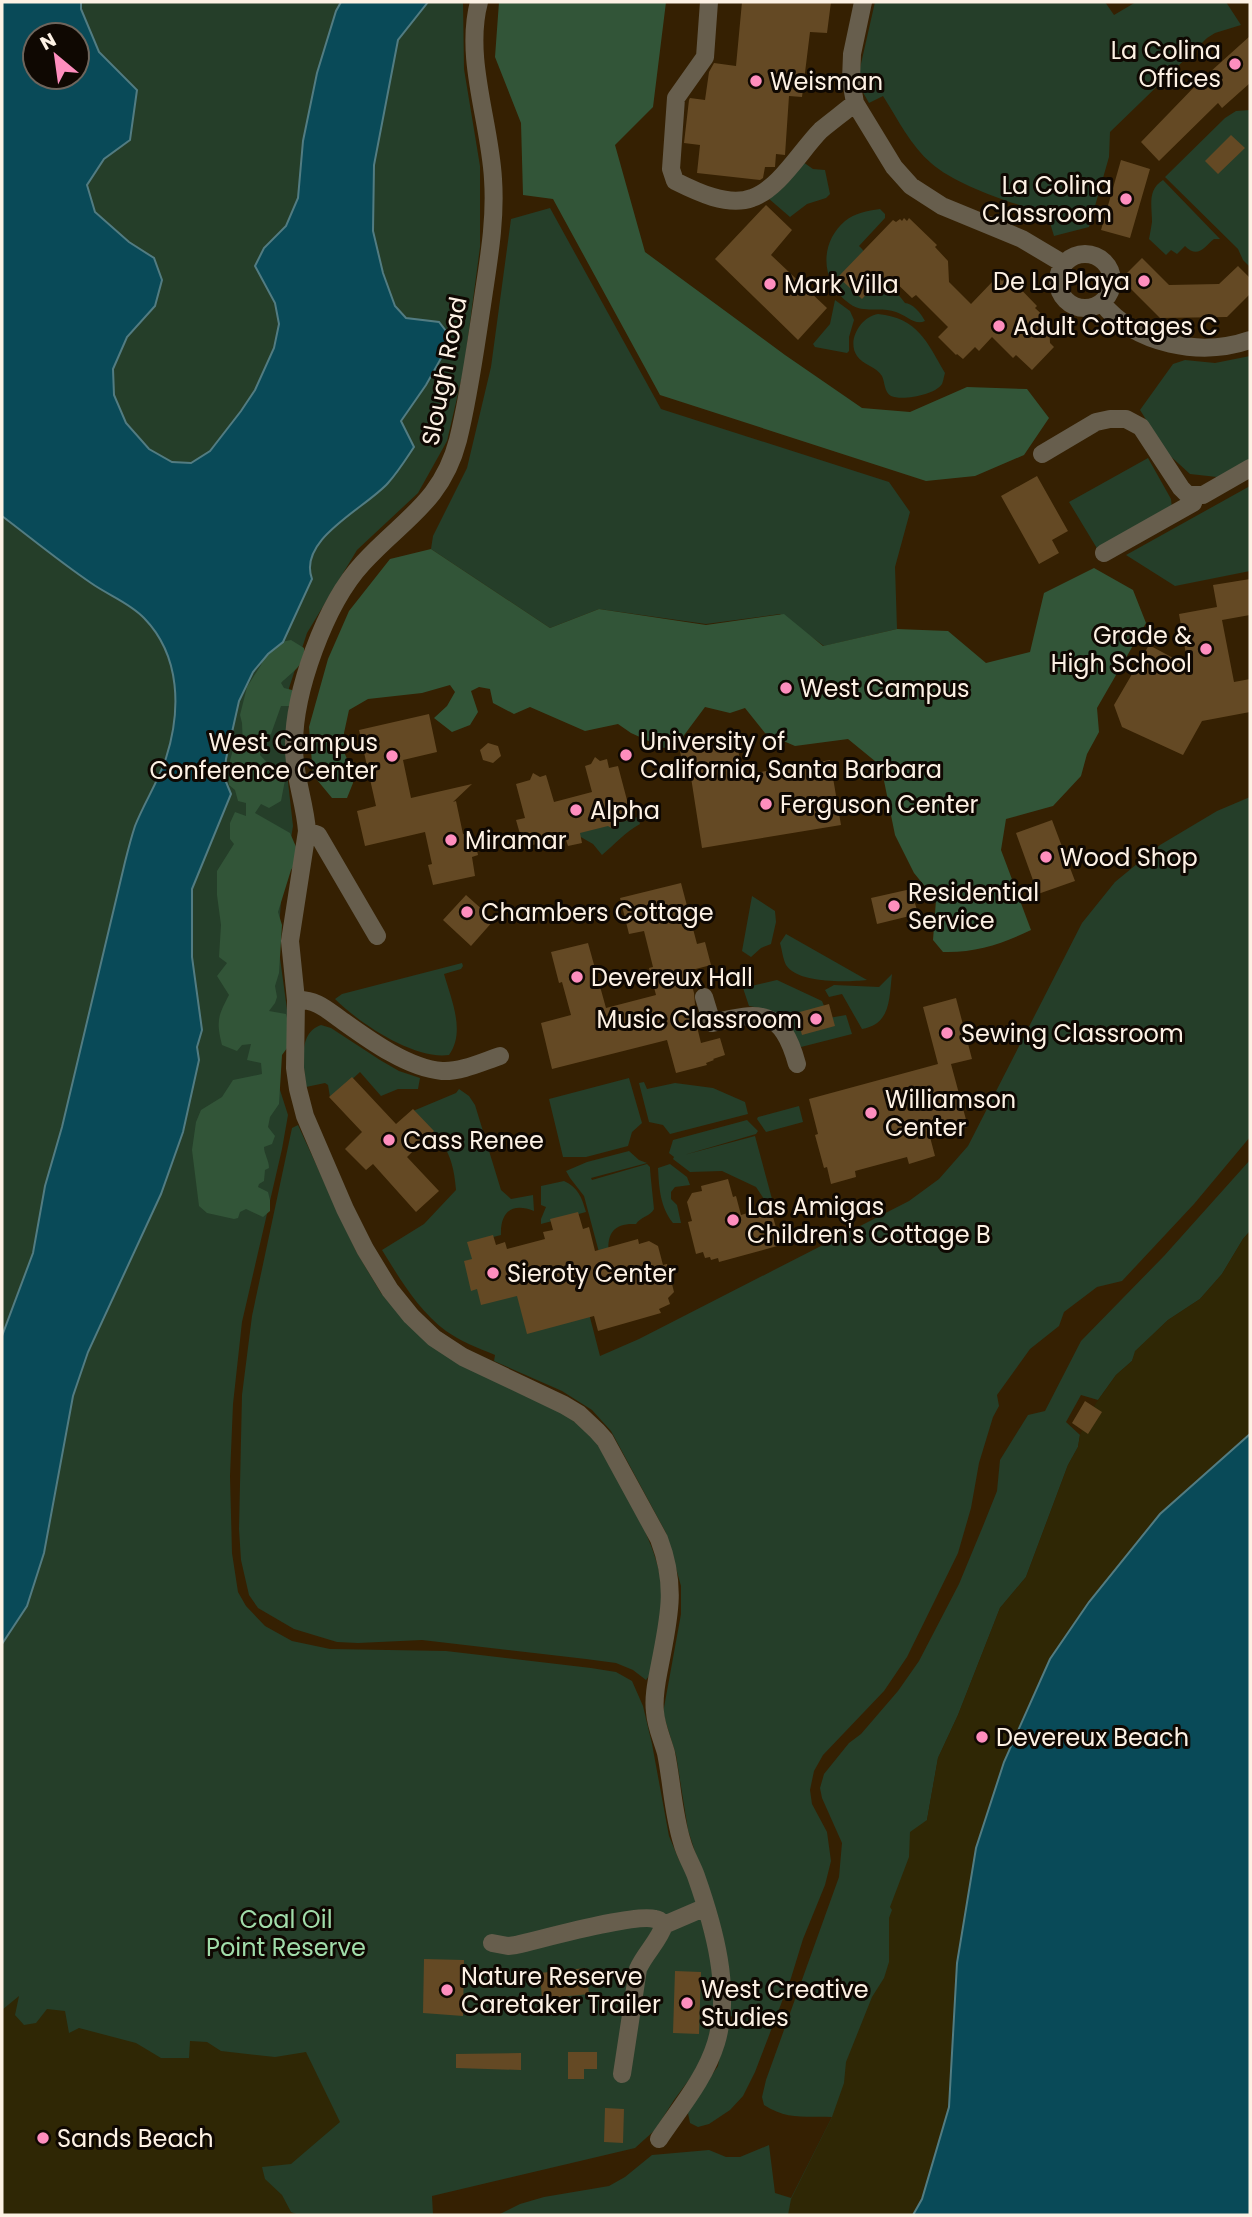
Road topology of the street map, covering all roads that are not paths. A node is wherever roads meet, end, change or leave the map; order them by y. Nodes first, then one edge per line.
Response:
1 (479, 2) edge
2 (709, 2) edge
3 (863, 2) edge
4 (855, 103) junction
5 (1064, 264) junction
6 (1102, 303) junction
7 (1250, 340) edge
8 (1042, 454) dead end
9 (1250, 468) edge
10 (1195, 496) junction
11 (1104, 553) dead end
12 (307, 831) junction
13 (377, 936) dead end
14 (704, 997) dead end
15 (296, 1000) junction
16 (500, 1056) dead end
17 (797, 1064) dead end
18 (706, 1907) junction
19 (664, 1925) junction
20 (492, 1943) dead end
21 (622, 2074) dead end
22 (659, 2139) dead end

1 - 12 street, Slough Road
2 - 4 street
3 - 4 street
4 - 5 street
5 - 6 street
5 - 6 street
6 - 7 street
8 - 10 street
9 - 10 street
10 - 11 street
12 - 13 street
12 - 15 street, Slough Road
14 - 17 street
15 - 16 street
15 - 18 street, Slough Road
18 - 19 street
18 - 22 street, Slough Road
19 - 20 street
19 - 21 street

